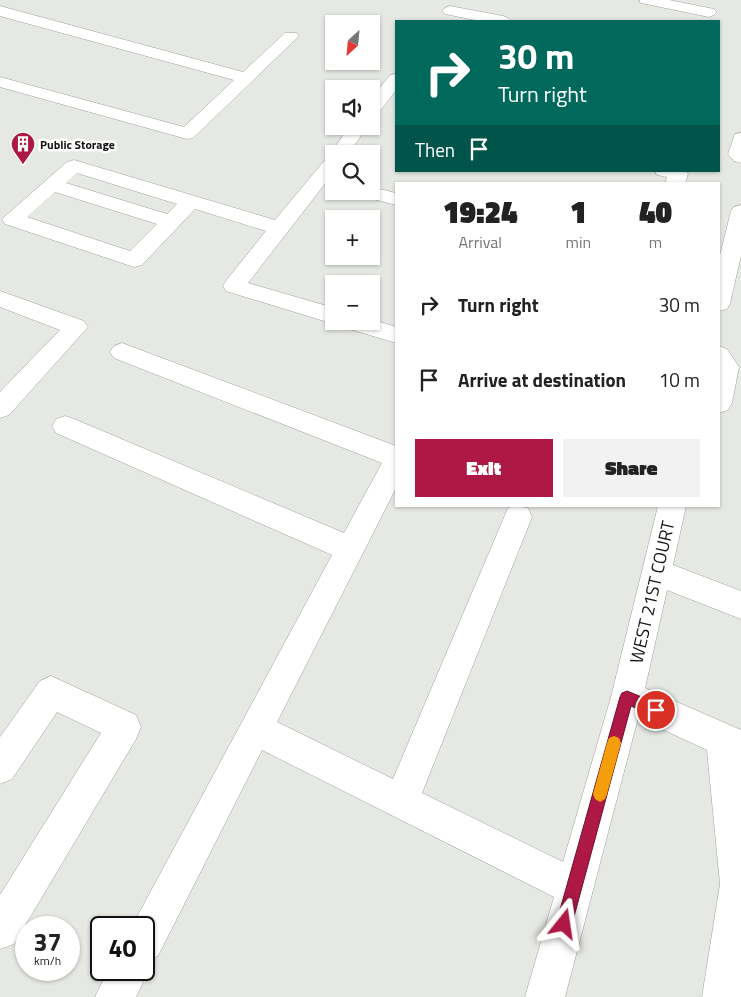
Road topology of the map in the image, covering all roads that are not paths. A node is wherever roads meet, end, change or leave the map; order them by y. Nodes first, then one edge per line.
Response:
1 (646, 0) edge
2 (0, 11) edge
3 (447, 11) edge
4 (709, 12) dead end
5 (497, 20) edge
6 (291, 36) dead end
7 (246, 78) junction
8 (395, 80) edge
9 (0, 82) edge
10 (380, 100) edge
11 (380, 109) edge
12 (395, 110) edge
13 (741, 138) edge
14 (741, 157) edge
15 (669, 172) edge
16 (325, 182) edge
17 (676, 182) edge
18 (52, 185) junction
19 (380, 195) edge
20 (395, 199) edge
21 (191, 201) junction
22 (741, 211) edge
23 (171, 222) junction
24 (279, 228) junction
25 (0, 299) edge
26 (720, 299) edge
27 (325, 313) edge
28 (380, 330) edge
29 (395, 335) edge
30 (122, 352) dead end
31 (720, 357) edge
32 (720, 399) edge
33 (0, 408) edge
34 (65, 426) dead end
35 (395, 457) edge
36 (395, 464) edge
37 (672, 507) edge
38 (518, 517) dead end
39 (350, 550) junction
40 (657, 572) junction
41 (741, 605) edge
42 (627, 697) junction
43 (255, 729) junction
44 (732, 743) edge
45 (0, 767) edge
46 (401, 802) junction
47 (740, 884) edge
48 (574, 887) junction
49 (155, 921) edge
50 (0, 930) edge
51 (123, 981) edge
52 (115, 997) edge
53 (545, 997) edge
54 (722, 997) edge

1 - 4 street
2 - 7 street
3 - 5 street
6 - 7 street
7 - 9 street
8 - 10 street
11 - 12 street
13 - 14 street
15 - 17 street
16 - 24 street
18 - 21 street
18 - 23 street
18 - 23 street
19 - 20 street
21 - 23 street
21 - 24 street
22 - 26 street
24 - 27 street
25 - 33 street
28 - 29 street
30 - 35 street
31 - 32 street
34 - 39 street
36 - 39 street
37 - 40 street, WEST 21ST COURT
38 - 46 street
39 - 43 street
40 - 41 street
40 - 42 street, WEST 21ST COURT
42 - 44 street
42 - 48 street, WEST 21ST COURT
43 - 46 street
43 - 49 street
44 - 47 street
45 - 50 street
46 - 48 street
47 - 54 street
48 - 53 street, WEST 21ST COURT
51 - 52 street

